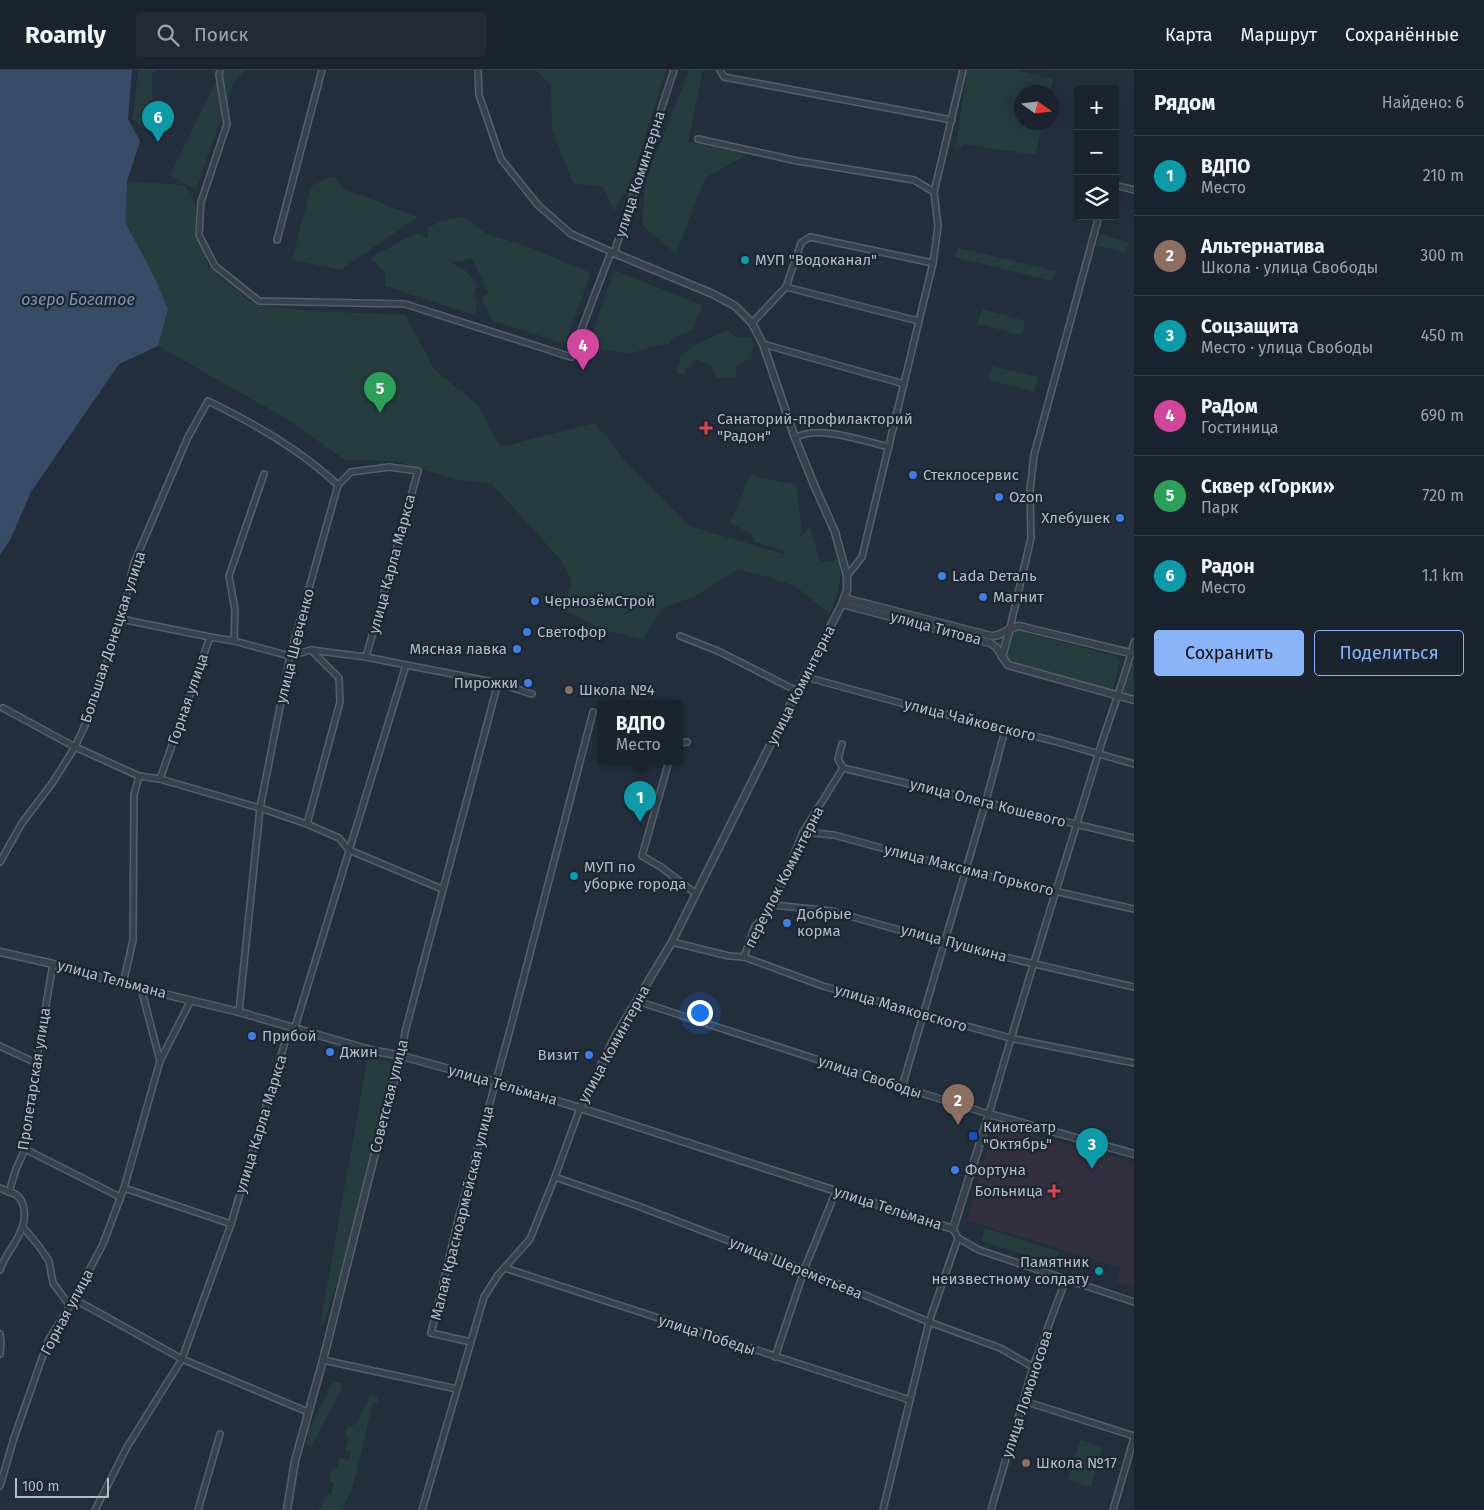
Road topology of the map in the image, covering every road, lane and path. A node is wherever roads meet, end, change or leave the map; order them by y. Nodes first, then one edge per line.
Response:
1 (220, 70) edge
2 (322, 70) edge
3 (478, 70) edge
4 (674, 70) edge
5 (720, 70) edge
6 (963, 70) edge
7 (952, 120) junction
8 (698, 139) dead end
9 (1119, 186) edge
10 (1134, 190) edge
11 (934, 192) junction
12 (1098, 220) edge
13 (277, 240) dead end
14 (613, 252) junction
15 (934, 263) junction
16 (786, 287) junction
17 (918, 322) junction
18 (752, 323) junction
19 (763, 344) junction
20 (904, 384) junction
21 (795, 438) junction
22 (889, 447) junction
23 (264, 474) dead end
24 (338, 485) junction
25 (847, 576) junction
26 (843, 601) junction
27 (1013, 616) junction
28 (121, 619) junction
29 (1019, 626) junction
30 (1010, 628) junction
31 (680, 636) dead end
32 (210, 637) junction
33 (234, 641) junction
34 (1134, 642) edge
35 (311, 650) junction
36 (1132, 654) edge
37 (290, 656) junction
38 (366, 656) junction
39 (1002, 657) junction
40 (406, 665) junction
41 (806, 677) junction
42 (498, 684) junction
43 (797, 691) junction
44 (532, 694) dead end
45 (1119, 696) junction
46 (1134, 700) edge
47 (3, 708) dead end
48 (593, 712) dead end
49 (1005, 730) junction
50 (683, 742) edge
51 (687, 742) dead end
52 (842, 744) dead end
53 (75, 747) junction
54 (1098, 755) junction
55 (1134, 764) edge
56 (668, 765) edge
57 (843, 768) junction
58 (139, 776) junction
59 (160, 779) junction
60 (986, 801) junction
61 (260, 808) junction
62 (307, 824) junction
63 (1077, 825) junction
64 (803, 832) junction
65 (1134, 838) edge
66 (349, 850) junction
67 (0, 862) edge
68 (966, 871) junction
69 (442, 889) junction
70 (1055, 891) junction
71 (695, 893) junction
72 (772, 905) junction
73 (1134, 909) edge
74 (672, 942) junction
75 (945, 943) junction
76 (0, 952) edge
77 (744, 957) junction
78 (53, 964) junction
79 (1034, 964) junction
80 (123, 984) junction
81 (1134, 987) edge
82 (141, 988) junction
83 (191, 1000) junction
84 (637, 1001) junction
85 (239, 1012) junction
86 (924, 1014) junction
87 (295, 1027) junction
88 (1010, 1038) junction
89 (0, 1046) edge
90 (402, 1056) junction
91 (160, 1061) junction
92 (36, 1063) junction
93 (1134, 1063) edge
94 (496, 1082) junction
95 (902, 1088) junction
96 (580, 1108) junction
97 (989, 1114) junction
98 (25, 1149) junction
99 (1134, 1154) edge
100 (555, 1177) junction
101 (0, 1188) edge
102 (124, 1188) junction
103 (836, 1191) junction
104 (9, 1192) junction
105 (120, 1197) junction
106 (231, 1224) junction
107 (23, 1227) junction
108 (952, 1229) junction
109 (958, 1238) junction
110 (505, 1268) junction
111 (0, 1270) edge
112 (805, 1270) junction
113 (1066, 1279) junction
114 (74, 1299) junction
115 (1134, 1302) edge
116 (70, 1306) junction
117 (930, 1322) junction
118 (0, 1334) edge
119 (471, 1342) junction
120 (0, 1354) edge
121 (775, 1357) junction
122 (182, 1359) junction
123 (323, 1360) junction
124 (1034, 1367) junction
125 (457, 1389) junction
126 (910, 1400) junction
127 (1024, 1401) junction
128 (308, 1412) junction
129 (220, 1434) dead end
130 (1134, 1437) edge
131 (0, 1486) edge
132 (95, 1510) edge
133 (198, 1510) edge
134 (287, 1510) edge
135 (422, 1510) edge
136 (883, 1510) edge
137 (991, 1510) edge
138 (1113, 1510) edge

1 - 14 street
2 - 13 street
3 - 14 street
4 - 14 street, улица Коминтерна
5 - 7 street
6 - 7 street
7 - 11 street
8 - 11 street
9 - 10 street
11 - 15 street
12 - 27 street
14 - 18 street, улица Коминтерна
15 - 16 street
15 - 17 street
16 - 17 street
16 - 18 street
17 - 20 street
18 - 19 street, улица Коминтерна
19 - 20 street
19 - 21 street, улица Коминтерна
20 - 22 street
21 - 22 street
21 - 25 street, улица Коминтерна
22 - 25 street
23 - 33 street
24 - 28 street, Большая Донецкая улица
24 - 37 street, улица Шевченко
24 - 38 street, улица Карла Маркса
25 - 26 street, улица Коминтерна
26 - 30 street, улица Титова
26 - 39 street, улица Титова
26 - 41 street, улица Коминтерна
27 - 29 street
27 - 30 street
28 - 32 street
28 - 53 street, Большая Донецкая улица
29 - 30 street, улица Титова
29 - 36 street, улица Титова
30 - 39 street
31 - 43 street
32 - 33 street, Горная улица
32 - 59 street, Горная улица
33 - 37 street, Горная улица
34 - 36 street
35 - 37 street
35 - 38 street
35 - 62 street
36 - 45 street
37 - 61 street, улица Шевченко
38 - 40 street
39 - 45 street, улица Титова
40 - 42 street
40 - 66 street, улица Карла Маркса
41 - 43 street, улица Коминтерна
41 - 49 street, улица Чайковского
42 - 44 street
42 - 69 street, Советская улица
43 - 71 street, улица Коминтерна
45 - 46 street, улица Титова
45 - 54 street
47 - 53 street
48 - 94 street, Малая Красноармейская улица
49 - 54 street, улица Чайковского
49 - 60 street
50 - 51 street
52 - 57 street
53 - 58 street
53 - 67 street, Большая Донецкая улица
54 - 55 street, улица Чайковского
54 - 63 street
56 - 71 street
57 - 60 street, улица Олега Кошевого
57 - 64 street, переулок Коминтерна
58 - 59 street
58 - 80 street
59 - 61 street
60 - 63 street, улица Олега Кошевого
60 - 68 street
61 - 62 street
61 - 85 street, улица Шевченко
62 - 66 street
63 - 65 street, улица Олега Кошевого
63 - 70 street
64 - 68 street, улица Максима Горького
64 - 72 street, переулок Коминтерна
66 - 69 street
66 - 87 street, улица Карла Маркса
68 - 70 street, улица Максима Горького
68 - 75 street
69 - 90 street, Советская улица
70 - 73 street, улица Максима Горького
70 - 79 street
71 - 74 street, улица Коминтерна
72 - 75 street, улица Пушкина
72 - 77 street, переулок Коминтерна
74 - 77 street, улица Маяковского
74 - 84 street, улица Коминтерна
75 - 79 street, улица Пушкина
75 - 86 street
76 - 78 street, улица Тельмана
77 - 86 street, улица Маяковского
78 - 80 street, улица Тельмана
78 - 92 street, Пролетарская улица
79 - 81 street, улица Пушкина
79 - 88 street
80 - 82 street, улица Тельмана
82 - 83 street, улица Тельмана
82 - 91 street
83 - 85 street, улица Тельмана
83 - 91 street, Горная улица
84 - 95 street, улица Свободы
84 - 96 street, улица Коминтерна
85 - 87 street, улица Тельмана
86 - 88 street, улица Маяковского
86 - 95 street
87 - 90 street, улица Тельмана
87 - 106 street, улица Карла Маркса
88 - 93 street, улица Маяковского
88 - 97 street
89 - 92 street
90 - 94 street, улица Тельмана
90 - 123 street, Советская улица
91 - 102 street, Горная улица
92 - 98 street, Пролетарская улица
94 - 96 street, улица Тельмана
94 - 119 street, Малая Красноармейская улица
95 - 97 street, улица Свободы
96 - 100 street, улица Коминтерна
96 - 103 street, улица Тельмана
97 - 99 street, улица Свободы
97 - 108 street
98 - 104 street, Пролетарская улица
98 - 105 street
100 - 110 street, улица Коминтерна
100 - 112 street, улица Шереметьева
101 - 104 street
102 - 105 street, Горная улица
102 - 106 street
103 - 108 street, улица Тельмана
103 - 112 street
104 - 107 street
105 - 114 street, Горная улица
106 - 122 street, улица Карла Маркса
107 - 111 street
107 - 116 street
108 - 109 street, улица Тельмана
109 - 113 street, улица Тельмана
109 - 117 street
110 - 119 street, улица Коминтерна
110 - 121 street, улица Победы
112 - 117 street, улица Шереметьева
112 - 121 street
113 - 115 street, улица Тельмана
113 - 124 street, улица Ломоносова
114 - 116 street, Горная улица
114 - 122 street
116 - 131 street, Горная улица
117 - 124 street, улица Шереметьева
117 - 126 street
118 - 120 street
119 - 125 street
121 - 126 street, улица Победы
122 - 128 street
122 - 132 street, улица Карла Маркса
123 - 125 street
123 - 128 street, Советская улица
124 - 127 street, улица Ломоносова
125 - 135 street
126 - 136 street
127 - 130 street
127 - 137 street, улица Ломоносова
128 - 134 street, Советская улица
129 - 133 street
130 - 138 street

